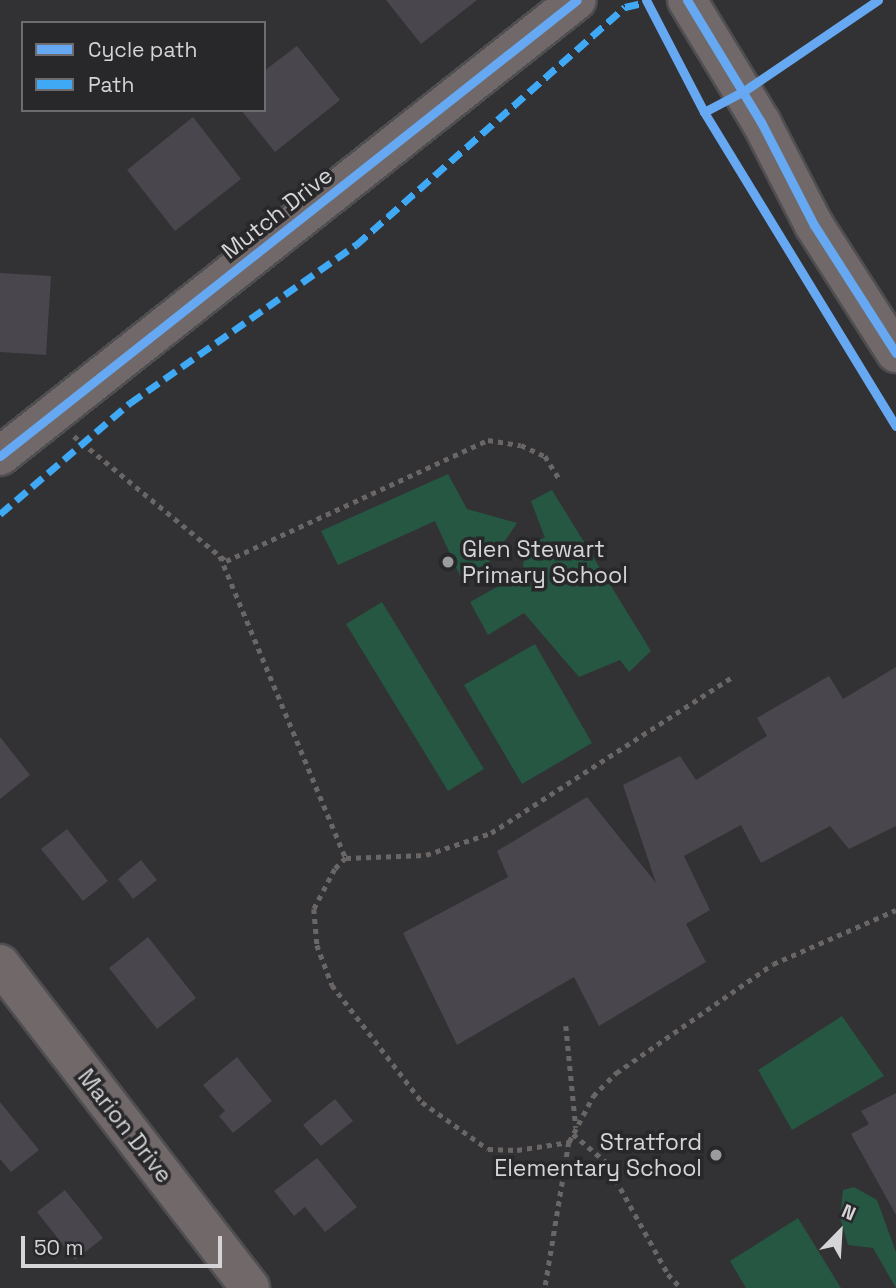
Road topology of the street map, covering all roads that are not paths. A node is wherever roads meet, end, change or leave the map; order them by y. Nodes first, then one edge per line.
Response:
1 (577, 0) edge
2 (687, 0) edge
3 (896, 353) edge
4 (0, 456) edge
5 (0, 964) edge
6 (250, 1288) edge

1 - 4 street, Mutch Drive
2 - 3 street
5 - 6 street, Marion Drive

